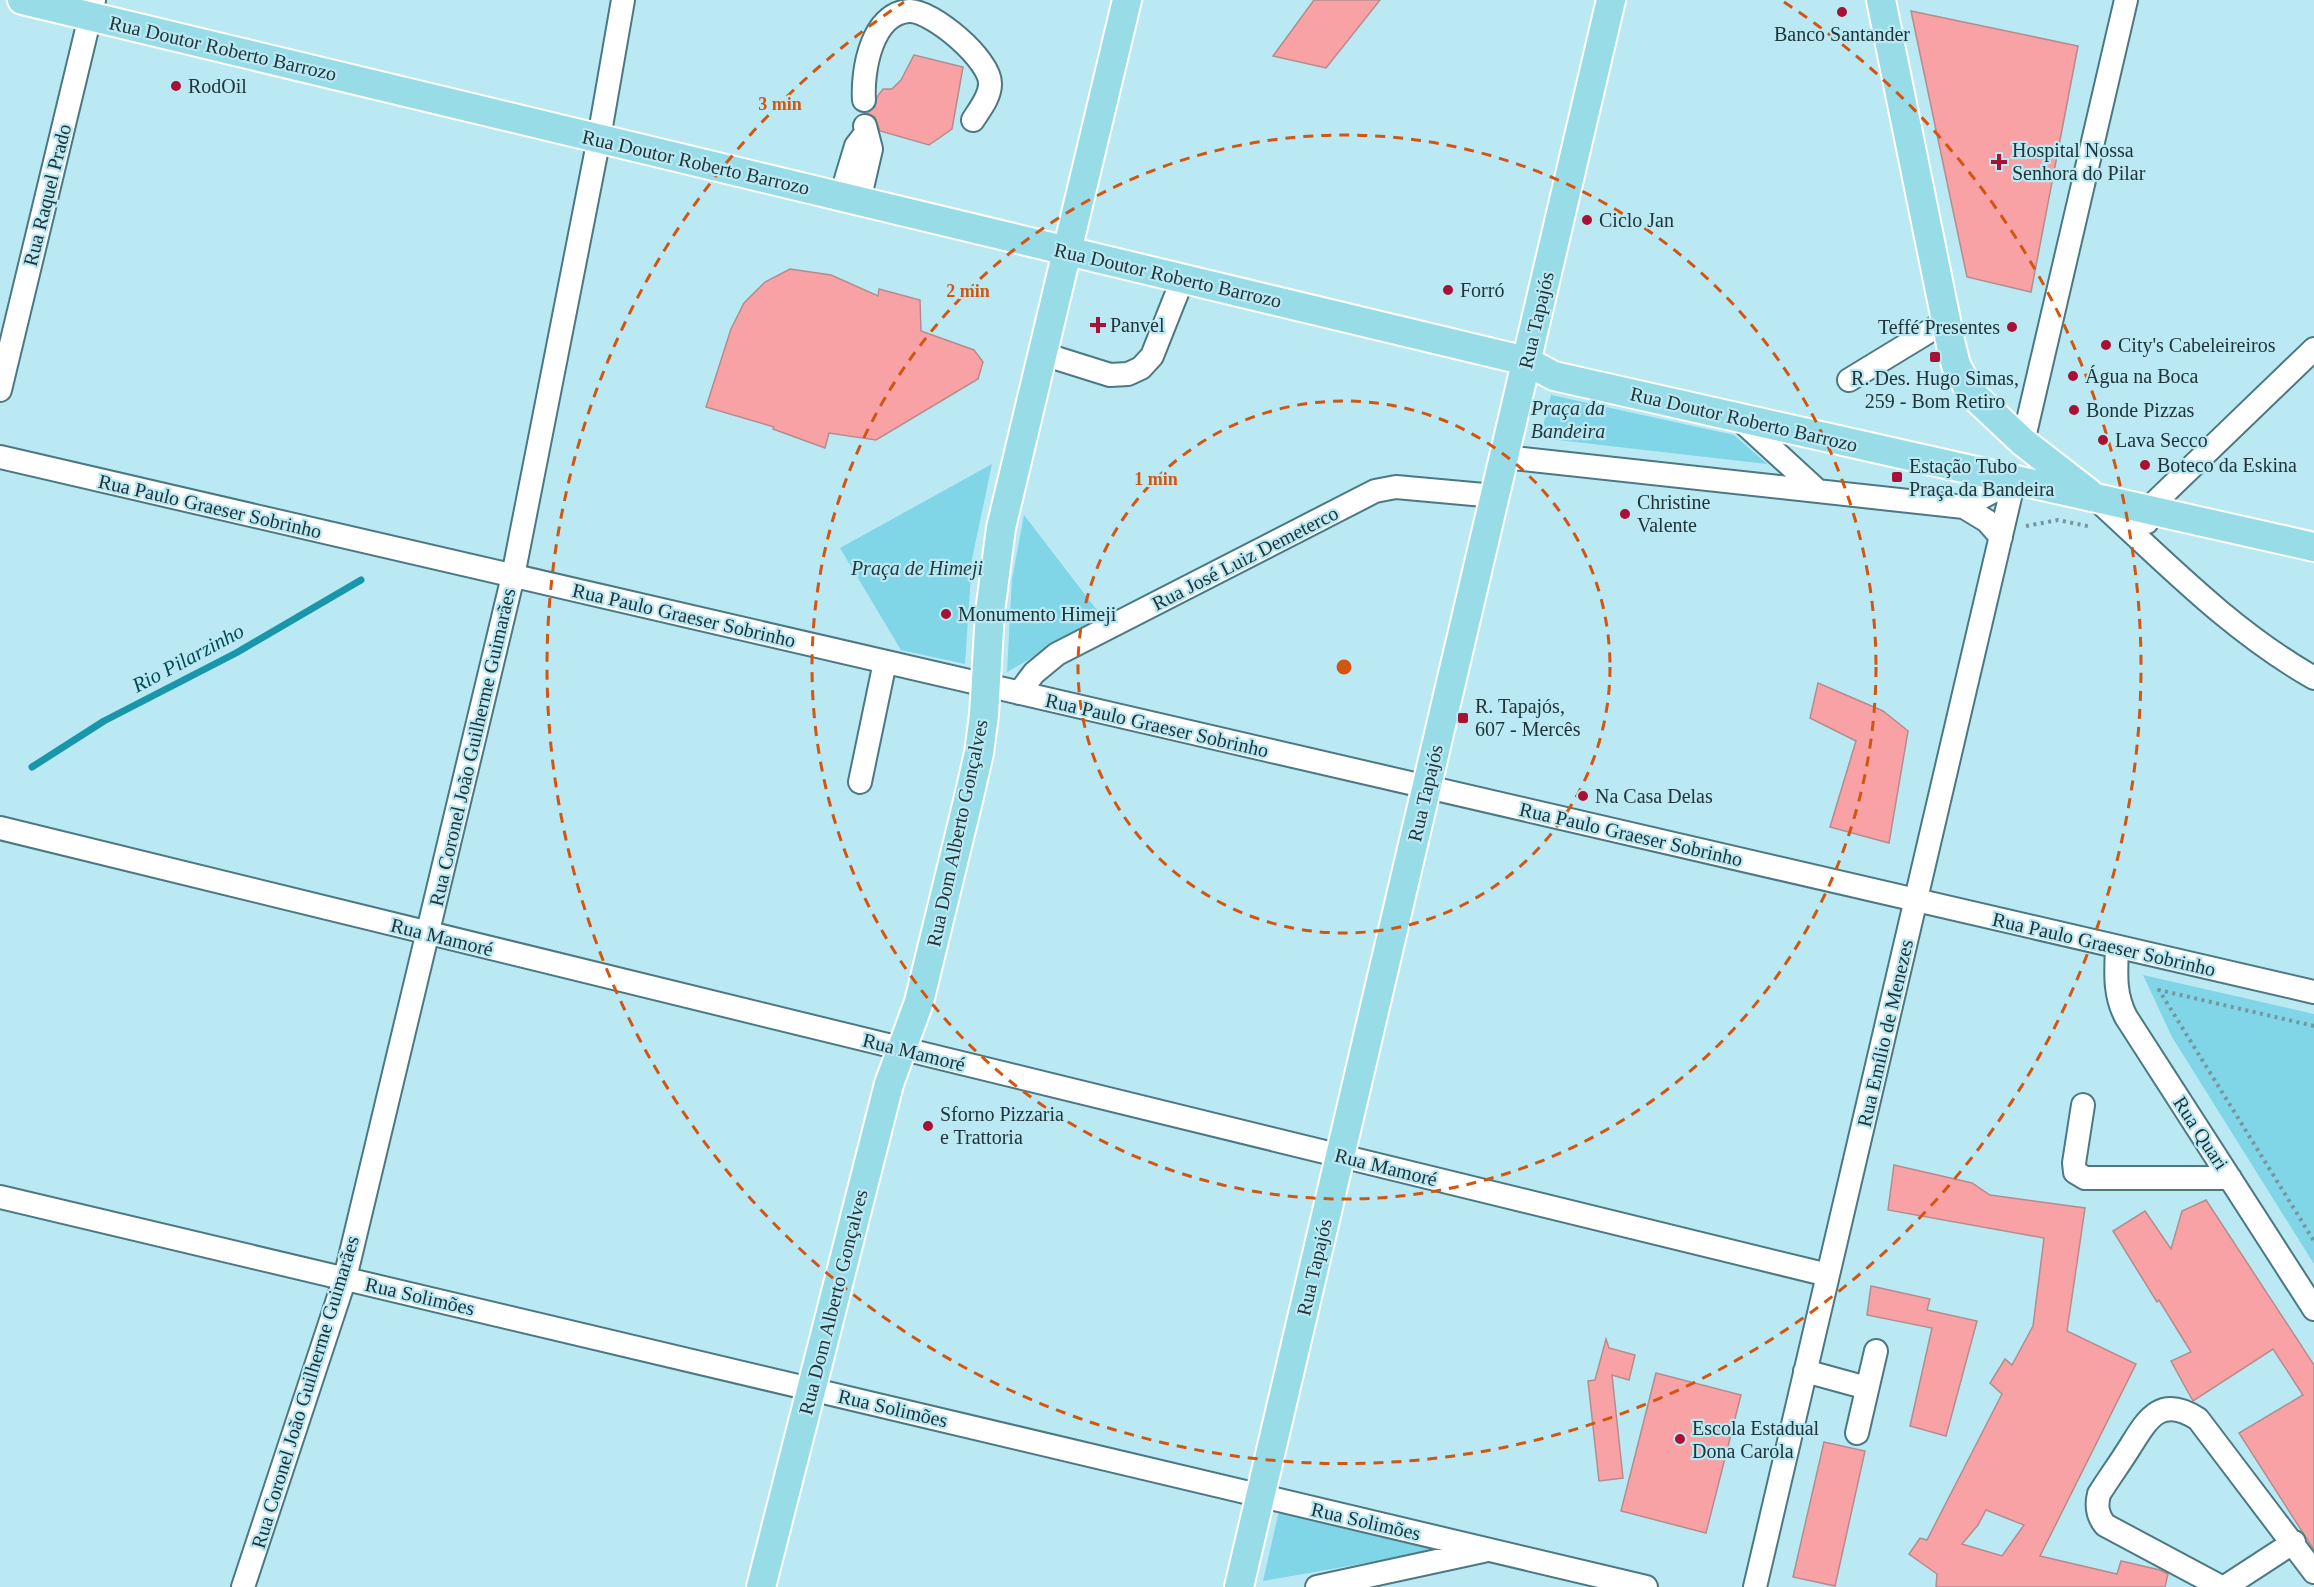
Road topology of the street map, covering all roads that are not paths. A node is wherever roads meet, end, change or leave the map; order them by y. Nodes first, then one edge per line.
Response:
1 (22, 0) edge
2 (623, 0) edge
3 (1127, 0) edge
4 (1611, 0) edge
5 (1881, 0) edge
6 (2126, 0) edge
7 (92, 8) edge
8 (864, 100) dead end
9 (973, 120) dead end
10 (866, 130) dead end
11 (599, 138) junction
12 (850, 198) junction
13 (1067, 251) junction
14 (1182, 278) junction
15 (1946, 321) junction
16 (2314, 349) edge
17 (1043, 354) junction
18 (1526, 361) junction
19 (1849, 380) dead end
20 (0, 390) edge
21 (1737, 417) junction
22 (2023, 442) junction
23 (0, 457) edge
24 (1504, 458) junction
25 (1971, 470) junction
26 (2014, 480) junction
27 (1818, 491) junction
28 (1495, 496) junction
29 (2095, 498) junction
30 (1964, 507) junction
31 (2147, 510) junction
32 (2001, 537) junction
33 (2148, 547) junction
34 (2314, 547) edge
35 (513, 576) junction
36 (885, 662) junction
37 (2314, 678) edge
38 (985, 685) junction
39 (1019, 693) junction
40 (860, 782) dead end
41 (1426, 787) junction
42 (0, 828) edge
43 (1916, 900) junction
44 (427, 933) junction
45 (2117, 947) junction
46 (2314, 992) edge
47 (903, 1049) junction
48 (2083, 1105) dead end
49 (1340, 1156) junction
50 (2230, 1178) junction
51 (0, 1197) edge
52 (1828, 1275) junction
53 (345, 1278) junction
54 (2314, 1309) edge
55 (1876, 1351) dead end
56 (1806, 1371) junction
57 (1867, 1388) junction
58 (811, 1389) junction
59 (1857, 1433) dead end
60 (1260, 1496) junction
61 (2294, 1542) junction
62 (1489, 1550) junction
63 (2314, 1572) edge
64 (243, 1587) edge
65 (760, 1587) edge
66 (1239, 1587) edge
67 (1317, 1587) edge
68 (1646, 1587) edge
69 (1755, 1587) edge

1 - 7 main road, Rua Doutor Roberto Barrozo
2 - 11 street, Rua Coronel João Guilherme Guimarães
3 - 13 main road, Rua Dom Alberto Gonçalves
4 - 18 main road, Rua Tapajós
5 - 15 main road
6 - 22 street
7 - 11 main road, Rua Doutor Roberto Barrozo
7 - 20 street, Rua Raquel Prado
8 - 9 street
10 - 12 street
11 - 12 main road, Rua Doutor Roberto Barrozo
11 - 35 street, Rua Coronel João Guilherme Guimarães
12 - 13 main road, Rua Doutor Roberto Barrozo
13 - 14 main road, Rua Doutor Roberto Barrozo
13 - 17 main road, Rua Dom Alberto Gonçalves
14 - 17 street
14 - 18 main road, Rua Doutor Roberto Barrozo
15 - 19 street
15 - 22 main road
16 - 31 street
17 - 38 main road, Rua Dom Alberto Gonçalves
18 - 21 main road, Rua Doutor Roberto Barrozo
18 - 24 main road, Rua Tapajós
21 - 25 main road, Rua Doutor Roberto Barrozo
21 - 27 street
22 - 25 main road
22 - 29 main road
23 - 35 street, Rua Paulo Graeser Sobrinho
24 - 27 street
24 - 28 main road, Rua Tapajós
25 - 26 main road, Rua Doutor Roberto Barrozo
26 - 29 main road, Rua Doutor Roberto Barrozo
26 - 30 street
26 - 32 street, Rua Emílio de Menezes
27 - 30 street
28 - 39 street, Rua José Luiz Demeterco
28 - 41 main road, Rua Tapajós
29 - 31 main road, Rua Doutor Roberto Barrozo
29 - 33 street
30 - 32 street
31 - 33 street
31 - 34 main road, Rua Doutor Roberto Barrozo
32 - 43 street, Rua Emílio de Menezes
33 - 37 street
35 - 36 street, Rua Paulo Graeser Sobrinho
35 - 44 street, Rua Coronel João Guilherme Guimarães
36 - 38 street, Rua Paulo Graeser Sobrinho
36 - 40 street
38 - 39 street, Rua Paulo Graeser Sobrinho
38 - 47 main road, Rua Dom Alberto Gonçalves
39 - 41 street, Rua Paulo Graeser Sobrinho
41 - 43 street, Rua Paulo Graeser Sobrinho
41 - 49 main road, Rua Tapajós
42 - 44 street, Rua Mamoré
43 - 45 street, Rua Paulo Graeser Sobrinho
43 - 52 street, Rua Emílio de Menezes
44 - 47 street, Rua Mamoré
44 - 53 street, Rua Coronel João Guilherme Guimarães
45 - 46 street, Rua Paulo Graeser Sobrinho
45 - 50 street, Rua Quari
47 - 49 street, Rua Mamoré
47 - 58 main road, Rua Dom Alberto Gonçalves
48 - 50 street
49 - 52 street, Rua Mamoré
49 - 60 main road, Rua Tapajós
50 - 54 street, Rua Quari
51 - 53 street, Rua Solimões
52 - 56 street, Rua Emílio de Menezes
53 - 58 street, Rua Solimões
53 - 64 street, Rua Coronel João Guilherme Guimarães
55 - 57 street
56 - 57 street
56 - 69 street, Rua Emílio de Menezes
57 - 59 street
58 - 60 street, Rua Solimões
58 - 65 main road, Rua Dom Alberto Gonçalves
60 - 62 street, Rua Solimões
60 - 66 main road, Rua Tapajós
61 - 61 street
61 - 63 street
62 - 67 street
62 - 68 street, Rua Solimões

